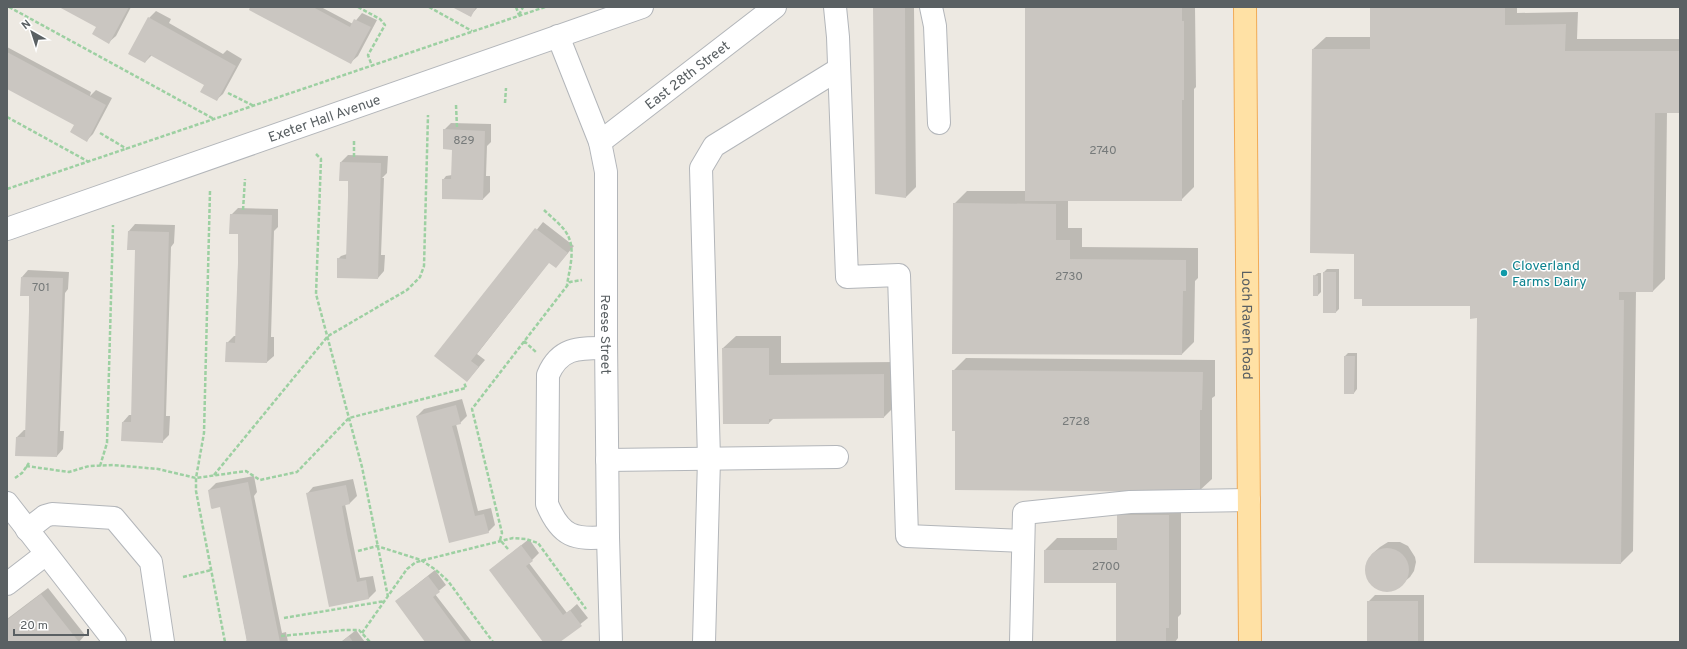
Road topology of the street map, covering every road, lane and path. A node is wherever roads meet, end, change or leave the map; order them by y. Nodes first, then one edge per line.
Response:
1 (9, 7) edge
2 (358, 7) edge
3 (429, 7) edge
4 (516, 7) edge
5 (523, 7) edge
6 (545, 7) edge
7 (642, 7) edge
8 (775, 7) edge
9 (835, 7) edge
10 (931, 7) edge
11 (1245, 7) edge
12 (591, 15) edge
13 (519, 16) junction
14 (473, 31) junction
15 (558, 36) junction
16 (372, 66) junction
17 (839, 69) junction
18 (506, 88) dead end
19 (228, 93) dead end
20 (505, 103) dead end
21 (456, 105) dead end
22 (254, 106) junction
23 (428, 115) dead end
24 (7, 117) edge
25 (214, 119) junction
26 (939, 123) dead end
27 (457, 128) dead end
28 (100, 134) dead end
29 (354, 141) dead end
30 (600, 142) junction
31 (127, 149) junction
32 (316, 154) dead end
33 (354, 158) dead end
34 (89, 162) junction
35 (245, 179) dead end
36 (7, 189) edge
37 (210, 191) dead end
38 (244, 210) dead end
39 (544, 210) dead end
40 (113, 224) dead end
41 (7, 229) edge
42 (582, 280) dead end
43 (567, 285) junction
44 (328, 336) junction
45 (606, 348) junction
46 (464, 382) dead end
47 (349, 418) junction
48 (837, 457) dead end
49 (709, 459) junction
50 (607, 460) junction
51 (29, 463) dead end
52 (26, 466) junction
53 (100, 466) junction
54 (213, 476) junction
55 (15, 478) dead end
56 (196, 478) junction
57 (1248, 500) junction
58 (7, 504) edge
59 (27, 530) junction
60 (608, 537) junction
61 (500, 540) junction
62 (1023, 541) junction
63 (377, 546) junction
64 (508, 549) dead end
65 (358, 551) dead end
66 (46, 554) junction
67 (421, 560) junction
68 (211, 570) junction
69 (183, 576) dead end
70 (7, 584) edge
71 (388, 597) junction
72 (385, 601) junction
73 (589, 614) dead end
74 (284, 618) dead end
75 (362, 633) junction
76 (281, 636) dead end
77 (115, 642) edge
78 (163, 642) edge
79 (225, 642) edge
80 (370, 642) edge
81 (493, 642) edge
82 (611, 642) edge
83 (704, 642) edge
84 (1021, 642) edge
85 (1250, 642) edge

1 - 25 path
2 - 16 path
3 - 14 path
4 - 13 path
5 - 13 path
6 - 13 path
7 - 12 street, Exeter Hall Avenue
8 - 30 street, East 28th Street
9 - 17 street
10 - 26 street
11 - 57 main road, Loch Raven Road
12 - 15 street, Exeter Hall Avenue
13 - 14 path
14 - 16 path
15 - 30 street, Reese Street
15 - 41 street, Exeter Hall Avenue
16 - 22 path
17 - 49 street
17 - 62 street
18 - 20 path
19 - 22 path
21 - 27 path
22 - 25 path
23 - 44 path
24 - 34 path
25 - 31 path
28 - 31 path
29 - 33 path
30 - 45 street, Reese Street
31 - 34 path
32 - 44 path
34 - 36 path
35 - 38 path
37 - 56 path
39 - 43 path
40 - 53 path
42 - 43 path
43 - 61 path
44 - 47 path
44 - 54 path
45 - 50 street, Reese Street
45 - 60 street
46 - 47 path
47 - 54 path
47 - 63 path
48 - 49 street
49 - 50 street
49 - 83 street
50 - 60 street, Reese Street
51 - 52 path
52 - 53 path
52 - 55 path
53 - 56 path
54 - 56 path
56 - 68 path
57 - 62 street
57 - 85 main road, Loch Raven Road
58 - 59 street
59 - 66 street
59 - 78 street
60 - 82 street, Reese Street
61 - 64 path
61 - 67 path
61 - 73 path
62 - 84 street
63 - 65 path
63 - 67 path
63 - 71 path
66 - 70 street
66 - 77 street
67 - 71 path
67 - 81 path
68 - 69 path
68 - 79 path
71 - 72 path
72 - 74 path
72 - 75 path
75 - 76 path
75 - 80 path

